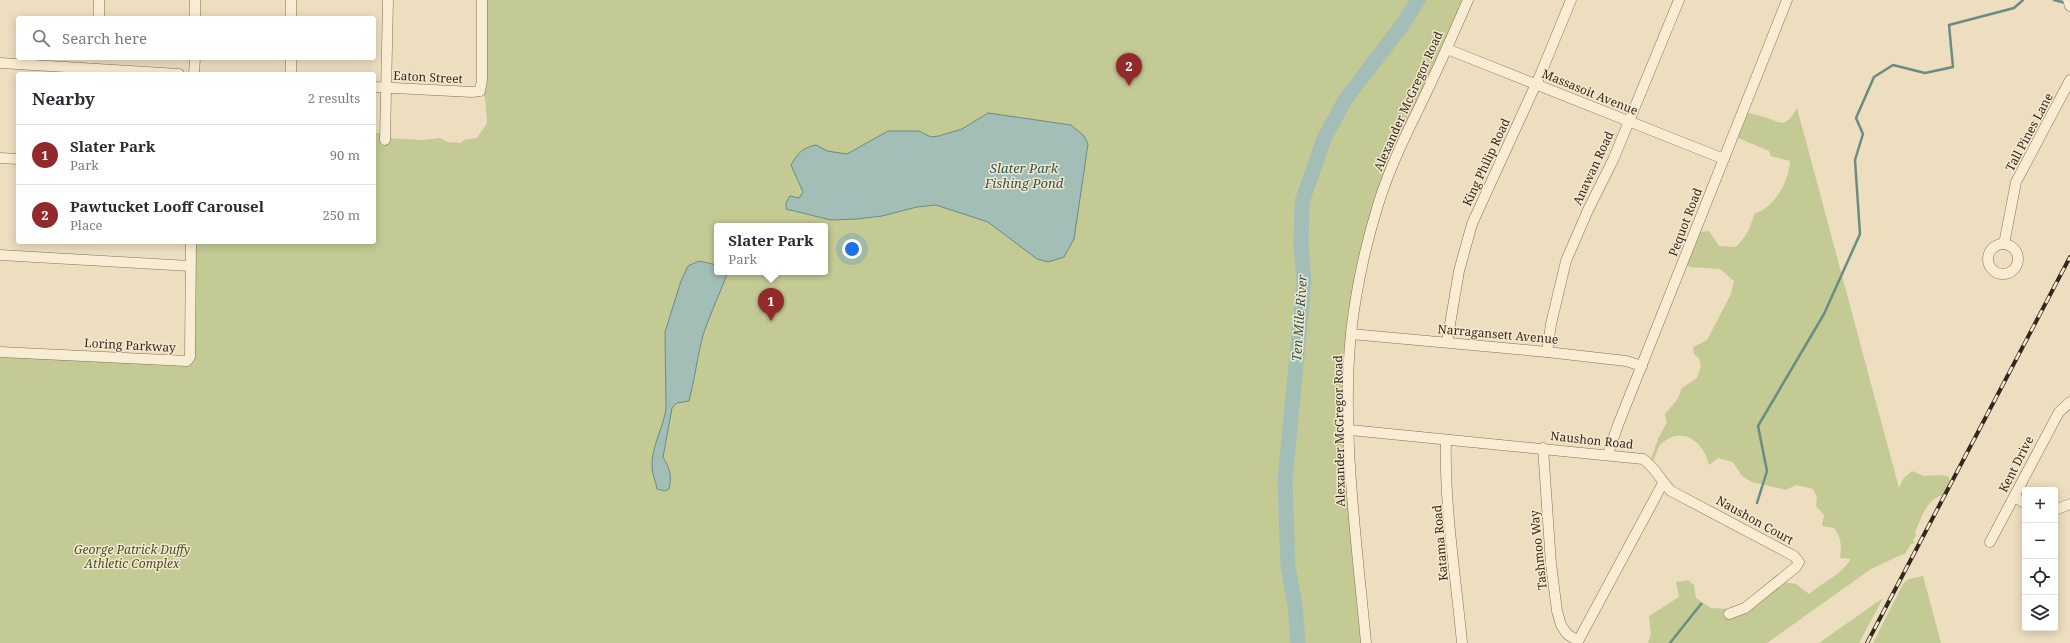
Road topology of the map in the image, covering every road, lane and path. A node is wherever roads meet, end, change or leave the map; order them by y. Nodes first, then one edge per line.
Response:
1 (99, 0) edge
2 (195, 0) edge
3 (291, 0) edge
4 (388, 0) edge
5 (482, 0) edge
6 (1468, 0) edge
7 (1571, 0) edge
8 (1679, 0) edge
9 (1787, 0) edge
10 (2068, 0) edge
11 (2070, 6) edge
12 (99, 16) edge
13 (195, 16) edge
14 (291, 16) edge
15 (1447, 49) junction
16 (99, 60) edge
17 (195, 60) edge
18 (291, 60) edge
19 (0, 63) edge
20 (99, 69) junction
21 (147, 72) edge
22 (194, 72) edge
23 (292, 72) edge
24 (2070, 80) edge
25 (1536, 85) junction
26 (376, 87) edge
27 (386, 88) junction
28 (1629, 121) junction
29 (385, 140) dead end
30 (0, 158) edge
31 (16, 159) edge
32 (1724, 159) junction
33 (191, 244) edge
34 (2004, 244) dead end
35 (0, 255) edge
36 (190, 266) junction
37 (1351, 334) junction
38 (1446, 342) junction
39 (0, 352) edge
40 (1547, 352) junction
41 (1642, 366) junction
42 (2070, 402) edge
43 (1350, 430) junction
44 (1446, 440) junction
45 (1542, 448) junction
46 (1608, 454) junction
47 (1663, 483) junction
48 (2014, 497) junction
49 (2022, 501) edge
50 (2070, 504) edge
51 (2058, 509) edge
52 (1990, 542) dead end
53 (1729, 614) dead end
54 (1577, 642) edge
55 (1366, 643) edge
56 (1462, 643) edge

1 - 12 street
2 - 13 street
3 - 14 street
4 - 27 street
5 - 27 street, Eaton Street
6 - 15 street, Alexander McGregor Road
7 - 25 street, King Philip Road
8 - 28 street, Anawan Road
9 - 32 street, Pequot Road
10 - 11 street
15 - 25 street, Massasoit Avenue
15 - 37 street, Alexander McGregor Road
16 - 20 street
17 - 22 street
18 - 23 street
19 - 20 street
20 - 21 street
24 - 34 street, Tall Pines Lane
25 - 28 street, Massasoit Avenue
25 - 38 street, King Philip Road
26 - 27 street, Eaton Street
27 - 29 street
28 - 32 street, Massasoit Avenue
28 - 40 street, Anawan Road
30 - 31 street
32 - 41 street, Pequot Road
33 - 36 street, Loring Parkway
35 - 36 street
36 - 39 street, Loring Parkway
37 - 38 street, Narragansett Avenue
37 - 43 street, Alexander McGregor Road
38 - 40 street, Narragansett Avenue
40 - 41 street, Narragansett Avenue
41 - 46 street, Pequot Road
42 - 48 street, Kent Drive
43 - 44 street, Naushon Road
43 - 55 street, Alexander McGregor Road
44 - 45 street, Naushon Road
44 - 56 street, Katama Road
45 - 46 street, Naushon Road
45 - 54 street, Tashmoo Way
46 - 47 street, Naushon Road
47 - 53 street, Naushon Court
47 - 54 street
48 - 49 street
48 - 52 street, Kent Drive
50 - 51 street

